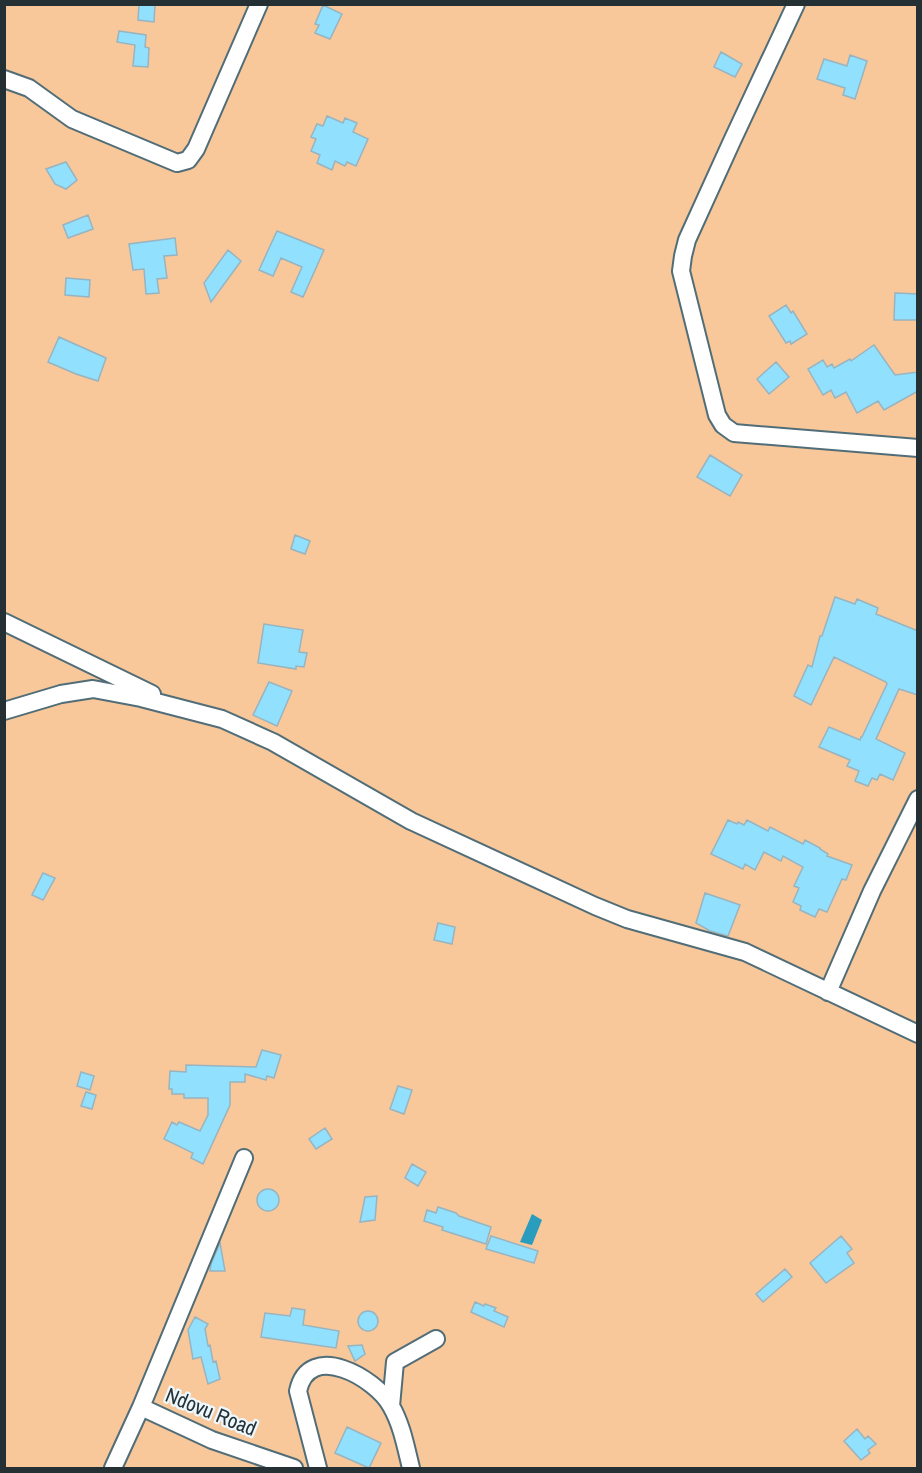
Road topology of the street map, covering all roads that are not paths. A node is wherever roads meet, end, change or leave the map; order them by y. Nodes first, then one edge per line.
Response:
1 (259, 4) edge
2 (796, 4) edge
3 (4, 79) edge
4 (918, 448) edge
5 (4, 622) edge
6 (187, 710) junction
7 (4, 711) edge
8 (918, 798) edge
9 (828, 992) junction
10 (918, 1034) edge
11 (244, 1158) dead end
12 (436, 1339) dead end
13 (391, 1406) junction
14 (141, 1407) junction
15 (113, 1468) edge
16 (294, 1468) edge
17 (318, 1468) edge
18 (411, 1468) edge

1 - 3 street
2 - 4 street
5 - 6 street
6 - 7 street
6 - 9 street
8 - 9 street
9 - 10 street
11 - 14 street
12 - 13 street
13 - 17 street
13 - 18 street
14 - 15 street, Ndovu Road
14 - 16 street, Ndovu Road

